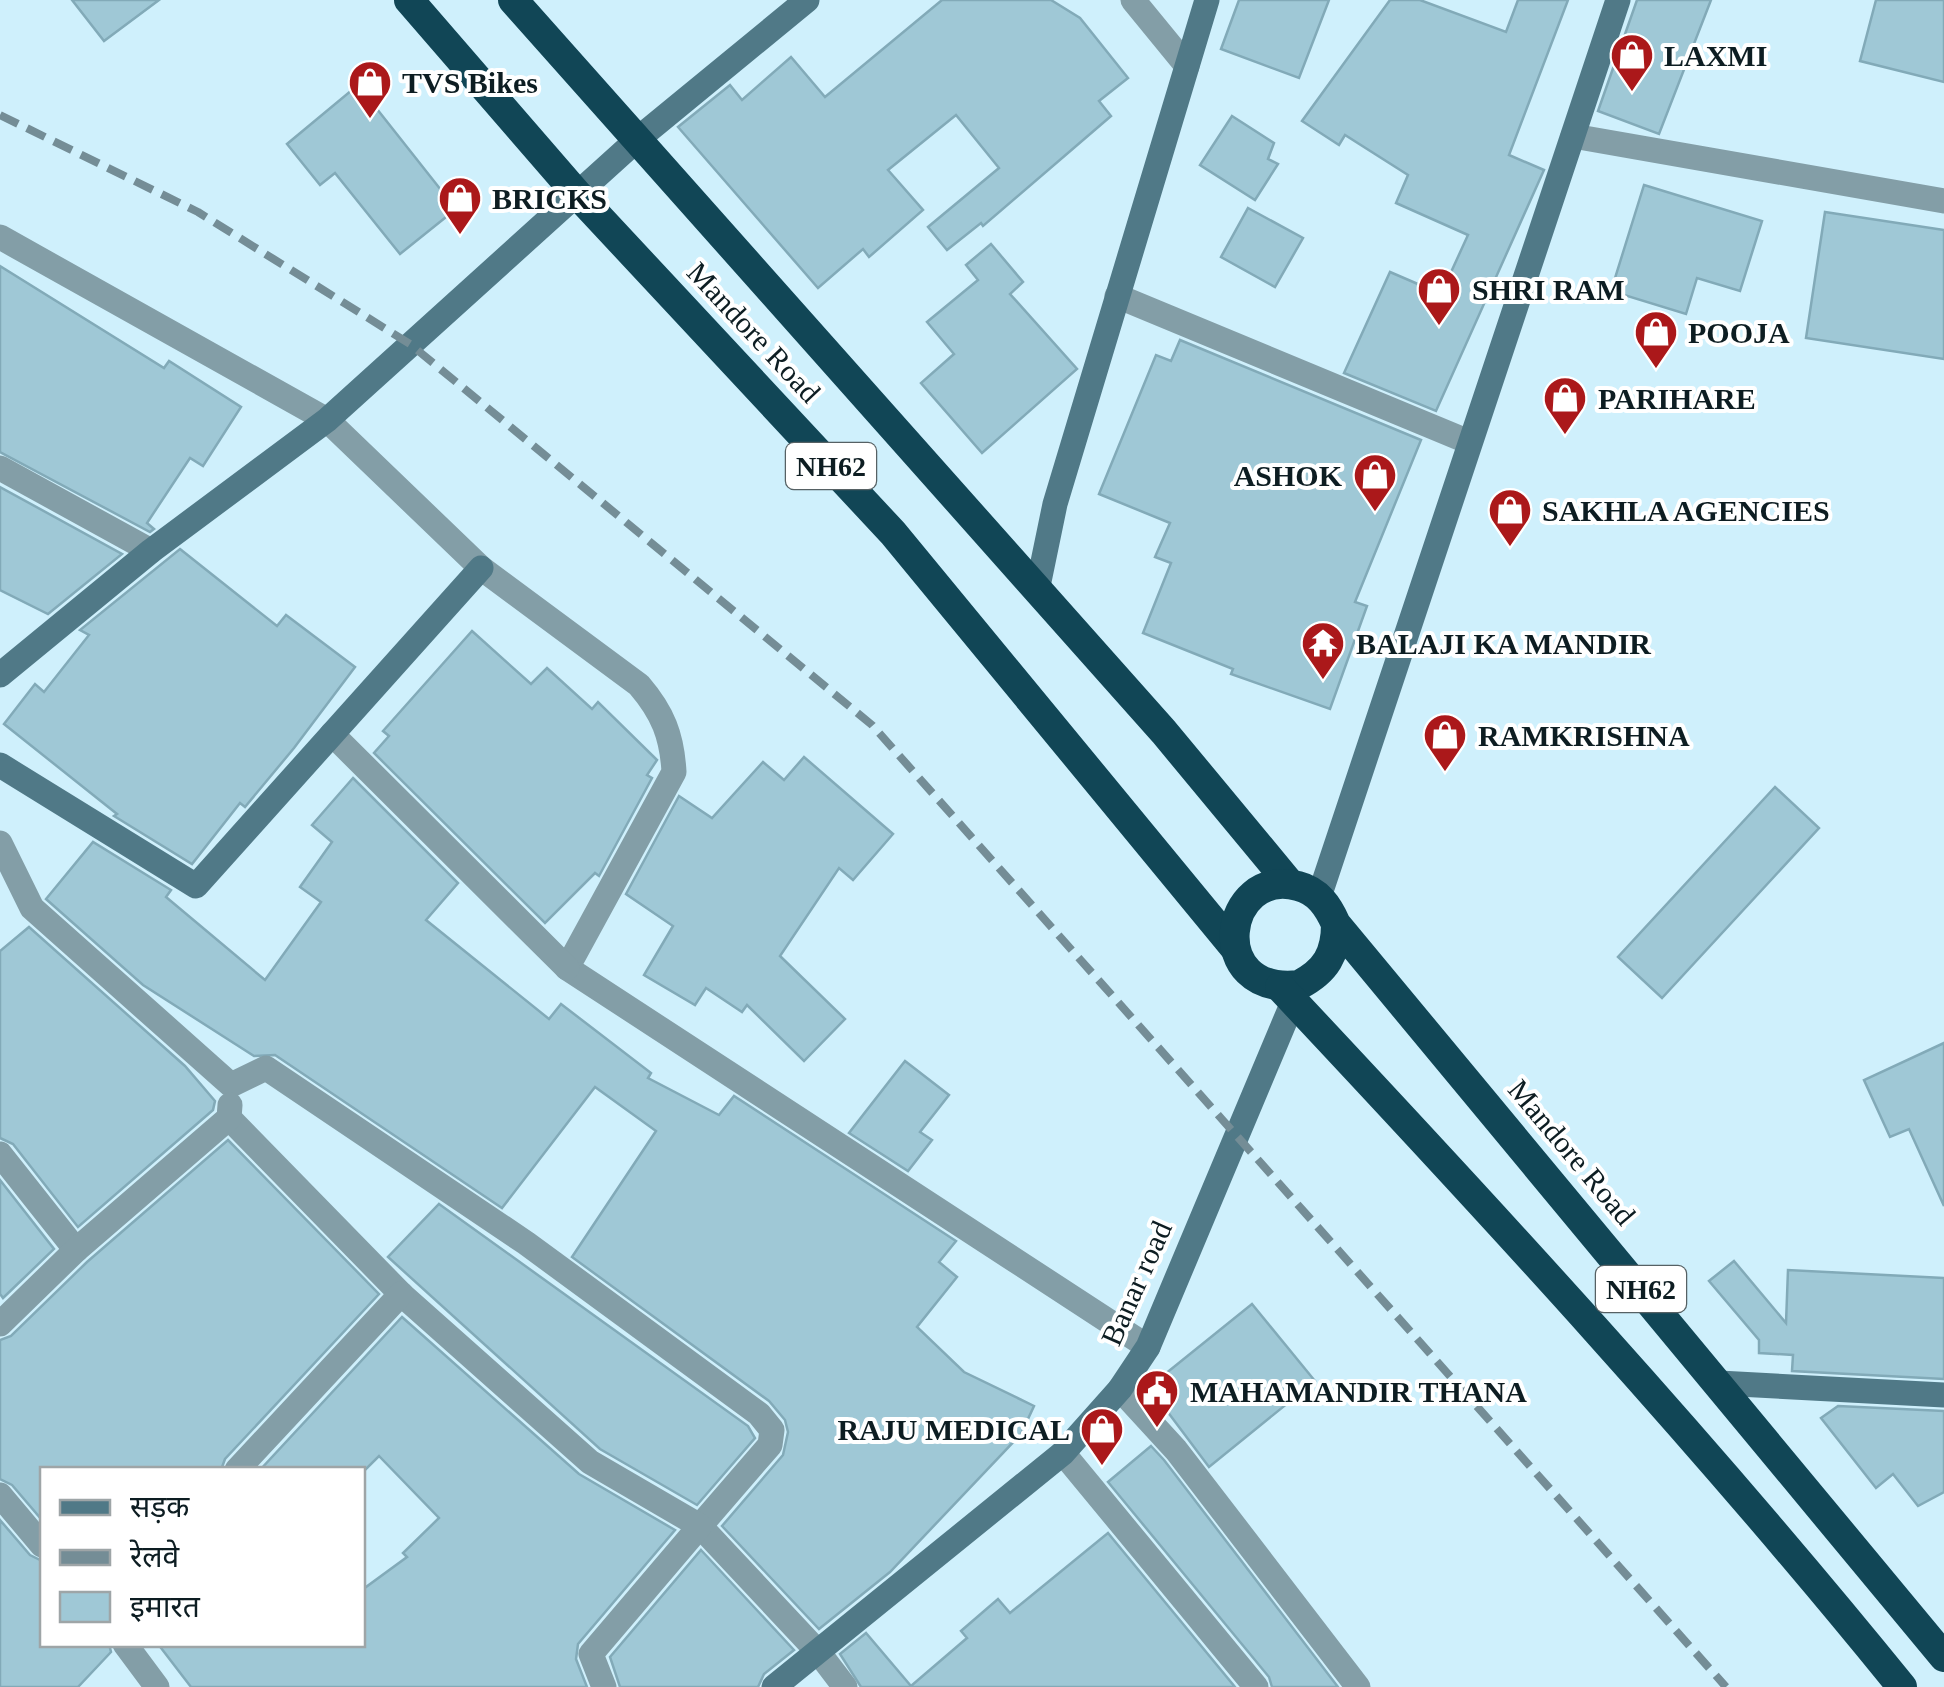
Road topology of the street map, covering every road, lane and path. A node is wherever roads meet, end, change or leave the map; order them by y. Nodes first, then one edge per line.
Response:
1 (409, 0) edge
2 (513, 0) edge
3 (807, 0) edge
4 (1134, 0) edge
5 (1207, 0) edge
6 (1618, 0) edge
7 (1187, 66) junction
8 (1573, 136) junction
9 (639, 138) junction
10 (578, 194) junction
11 (1944, 201) edge
12 (0, 236) edge
13 (1117, 296) junction
14 (327, 420) junction
15 (1469, 442) junction
16 (0, 468) edge
17 (150, 551) junction
18 (481, 568) junction
19 (1036, 591) junction
20 (0, 675) edge
21 (332, 734) junction
22 (0, 765) edge
23 (0, 842) edge
24 (1290, 884) junction
25 (1319, 897) junction
26 (1336, 924) junction
27 (1234, 947) junction
28 (568, 968) junction
29 (1286, 995) junction
30 (231, 1086) junction
31 (229, 1118) junction
32 (0, 1154) edge
33 (76, 1250) junction
34 (400, 1294) junction
35 (0, 1324) edge
36 (1148, 1347) junction
37 (1719, 1383) junction
38 (1120, 1389) junction
39 (1944, 1396) edge
40 (1062, 1453) junction
41 (241, 1467) edge
42 (0, 1496) edge
43 (700, 1526) junction
44 (40, 1543) edge
45 (127, 1647) edge
46 (819, 1653) junction
47 (1944, 1658) edge
48 (157, 1687) edge
49 (604, 1687) edge
50 (774, 1687) edge
51 (845, 1687) edge
52 (1256, 1687) edge
53 (1358, 1687) edge
54 (1902, 1687) edge

1 - 10 highway, Mandore Road / NH62
2 - 9 highway, Mandore Road / NH62
3 - 9 street
4 - 7 street
5 - 7 street
6 - 8 street
7 - 13 street
8 - 11 street
8 - 15 street
9 - 10 street
9 - 19 highway, Mandore Road / NH62
10 - 14 street
10 - 27 highway, Mandore Road / NH62
12 - 14 street
13 - 15 street
13 - 19 street
14 - 17 street
14 - 18 street
15 - 25 street
16 - 17 street
17 - 20 street
18 - 21 street
18 - 28 street
19 - 24 highway, Mandore Road / NH62
21 - 22 street
21 - 28 street
23 - 30 street
24 - 25 highway, Mandore Road / NH62
24 - 27 highway
25 - 26 highway, Mandore Road / NH62
26 - 29 highway
26 - 37 highway, Mandore Road / NH62
27 - 29 highway, Mandore Road / NH62
28 - 36 street
29 - 36 street, Banar road
29 - 54 highway, Mandore Road / NH62
30 - 31 street
30 - 43 street
31 - 33 street
31 - 34 street
32 - 33 street
33 - 35 street
34 - 41 street
34 - 43 street
36 - 38 street, Banar road
37 - 39 street
37 - 47 highway, Mandore Road / NH62
38 - 40 street, Banar road
38 - 53 street
40 - 46 street, Banar road
40 - 52 street
42 - 44 street
43 - 46 street
43 - 49 street
45 - 48 street
46 - 50 street, Banar road
46 - 51 street

